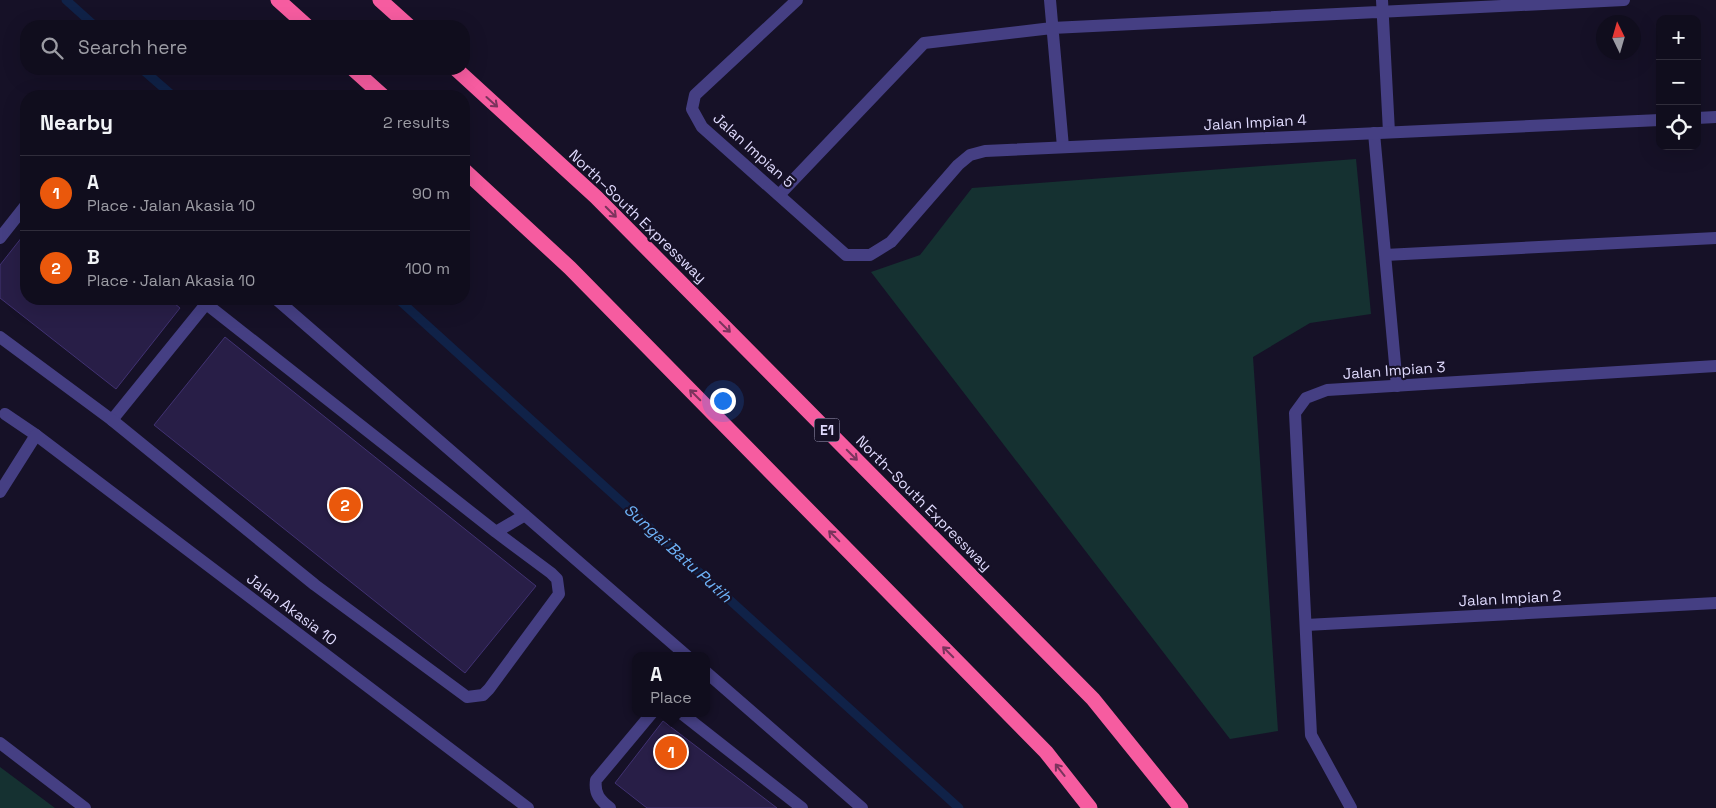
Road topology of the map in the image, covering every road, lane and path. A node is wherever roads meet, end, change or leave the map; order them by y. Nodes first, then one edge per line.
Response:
1 (278, 0) edge
2 (380, 0) edge
3 (797, 0) edge
4 (1050, 0) edge
5 (1624, 0) edge
6 (1382, 6) edge
7 (300, 20) edge
8 (402, 20) edge
9 (1052, 28) junction
10 (360, 75) edge
11 (463, 75) edge
12 (376, 90) edge
13 (1716, 117) edge
14 (1701, 118) edge
15 (1656, 120) edge
16 (1390, 132) junction
17 (1374, 133) junction
18 (1063, 147) junction
19 (470, 176) edge
20 (779, 195) junction
21 (20, 213) edge
22 (0, 238) edge
23 (1716, 238) edge
24 (846, 255) joint
25 (1385, 255) junction
26 (204, 305) edge
27 (212, 305) edge
28 (283, 305) edge
29 (0, 337) edge
30 (1716, 366) edge
31 (1396, 386) junction
32 (5, 414) dead end
33 (112, 420) junction
34 (36, 435) junction
35 (0, 492) edge
36 (525, 515) junction
37 (496, 532) junction
38 (1716, 603) edge
39 (1306, 625) junction
40 (682, 652) edge
41 (710, 675) edge
42 (649, 717) edge
43 (686, 717) edge
44 (0, 743) edge
45 (85, 808) edge
46 (528, 808) edge
47 (610, 808) edge
48 (802, 808) edge
49 (862, 808) edge
50 (1090, 808) edge
51 (1181, 808) edge
52 (1352, 808) edge

1 - 7 highway
2 - 8 highway
3 - 20 street, Jalan Impian 5
4 - 9 street
5 - 6 street
6 - 9 street
6 - 16 street
9 - 18 street
9 - 20 street
10 - 12 highway
11 -> 51 highway, North–South Expressway / E1
13 - 14 street
15 - 16 street, Jalan Impian 4
16 - 17 street, Jalan Impian 4
17 - 18 street, Jalan Impian 4
17 - 25 street
18 - 24 street, Jalan Impian 4
50 -> 19 highway
20 - 24 street, Jalan Impian 5
21 - 22 street
23 - 25 street
25 - 31 street
26 - 33 street
27 - 37 street
28 - 36 street
29 - 33 street
30 - 31 street, Jalan Impian 3
31 - 39 street, Jalan Impian 3
32 - 34 street, Jalan Akasia 10
33 - 37 street
34 - 35 street
34 - 46 street, Jalan Akasia 10
36 - 37 street
36 - 40 street
38 - 39 street, Jalan Impian 2
39 - 52 street, Jalan Impian 3
41 - 49 street
42 - 47 street
43 - 48 street
44 - 45 street

